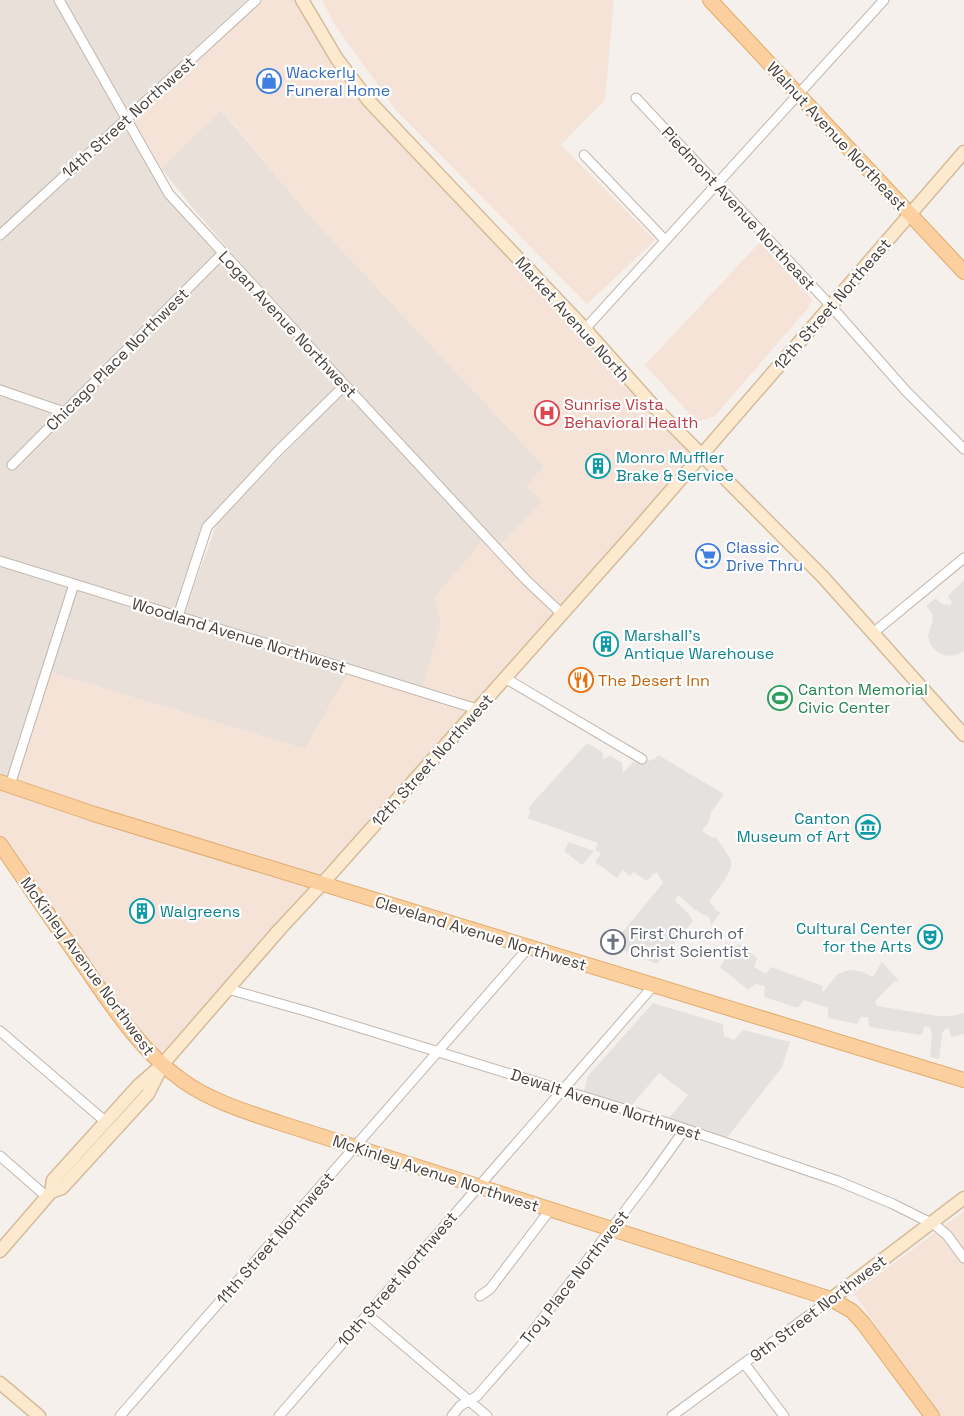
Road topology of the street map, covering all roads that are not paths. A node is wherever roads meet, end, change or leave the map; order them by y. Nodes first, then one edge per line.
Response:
1 (59, 0) edge
2 (256, 0) edge
3 (302, 0) edge
4 (710, 0) edge
5 (884, 0) edge
6 (798, 94) junction
7 (636, 98) dead end
8 (126, 119) junction
9 (964, 152) edge
10 (584, 155) dead end
11 (717, 184) junction
12 (911, 214) junction
13 (0, 235) edge
14 (665, 240) junction
15 (223, 253) junction
16 (964, 272) edge
17 (830, 305) junction
18 (585, 329) junction
19 (345, 385) junction
20 (0, 390) edge
21 (64, 412) junction
22 (964, 449) edge
23 (702, 456) junction
24 (12, 465) dead end
25 (964, 558) edge
26 (0, 561) edge
27 (74, 584) junction
28 (562, 614) junction
29 (178, 616) junction
30 (873, 633) junction
31 (505, 678) junction
32 (477, 709) junction
33 (964, 735) edge
34 (642, 759) dead end
35 (5, 783) edge
36 (0, 844) edge
37 (322, 884) junction
38 (529, 947) junction
39 (654, 985) junction
40 (228, 988) junction
41 (0, 1032) edge
42 (438, 1053) junction
43 (162, 1065) junction
44 (964, 1080) edge
45 (562, 1090) junction
46 (106, 1122) junction
47 (685, 1129) junction
48 (355, 1148) junction
49 (0, 1156) edge
50 (478, 1186) junction
51 (49, 1195) junction
52 (964, 1198) edge
53 (550, 1210) junction
54 (930, 1223) junction
55 (612, 1229) junction
56 (0, 1251) edge
57 (964, 1258) edge
58 (480, 1296) dead end
59 (831, 1299) junction
60 (367, 1314) junction
61 (744, 1363) junction
62 (0, 1383) edge
63 (470, 1401) junction
64 (38, 1416) edge
65 (120, 1416) edge
66 (279, 1416) edge
67 (452, 1416) edge
68 (487, 1416) edge
69 (672, 1416) edge
70 (784, 1416) edge
71 (932, 1416) edge

1 - 8 street, Logan Avenue Northwest
2 - 8 street, 14th Street Northwest
3 - 18 main road, Market Avenue North
4 - 6 main road, Walnut Avenue Northeast
5 - 6 street
6 - 11 street
6 - 12 main road, Walnut Avenue Northeast
7 - 11 street, Piedmont Avenue Northeast
8 - 13 street, 14th Street Northwest
8 - 15 street, Logan Avenue Northwest
9 - 12 main road, 12th Street Northeast
10 - 14 street
11 - 14 street
11 - 17 street, Piedmont Avenue Northeast
12 - 16 main road, Walnut Avenue Northeast
12 - 17 main road, 12th Street Northeast
14 - 18 street
15 - 19 street, Logan Avenue Northwest
15 - 21 street, Chicago Place Northwest
17 - 22 street, Piedmont Avenue Northeast
17 - 23 main road, 12th Street Northeast
18 - 23 main road, Market Avenue North
19 - 28 street, Logan Avenue Northwest
19 - 29 street
20 - 21 street
21 - 24 street, Chicago Place Northwest
23 - 28 main road, 12th Street Northwest
23 - 30 main road, Market Avenue North
25 - 30 street
26 - 27 street, Woodland Avenue Northwest
27 - 29 street, Woodland Avenue Northwest
27 - 35 street
28 - 31 main road, 12th Street Northwest
29 - 32 street, Woodland Avenue Northwest
30 - 33 main road, Market Avenue North
31 - 32 main road, 12th Street Northwest
31 - 34 street
32 - 37 main road, 12th Street Northwest
35 - 37 main road, Cleveland Avenue Northwest
36 - 43 main road, McKinley Avenue Northwest
37 - 38 main road, Cleveland Avenue Northwest
37 - 40 main road, 12th Street Northwest
38 - 39 main road, Cleveland Avenue Northwest
38 - 42 street, 11th Street Northwest
39 - 44 main road, Cleveland Avenue Northwest
39 - 45 street, 10th Street Northwest
40 - 42 street, Dewalt Avenue Northwest
40 - 43 main road, 12th Street Northwest
41 - 46 street
42 - 45 street, Dewalt Avenue Northwest
42 - 48 street, 11th Street Northwest
43 - 46 main road, 12th Street Northwest
43 - 48 main road, McKinley Avenue Northwest
43 - 51 main road, 12th Street Northwest
45 - 47 street, Dewalt Avenue Northwest
45 - 50 street, 10th Street Northwest
46 - 51 main road, 12th Street Northwest
47 - 54 street, Dewalt Avenue Northwest
47 - 55 street, Troy Place Northwest
48 - 50 main road, McKinley Avenue Northwest
48 - 65 street, 11th Street Northwest
49 - 51 street
50 - 53 main road, McKinley Avenue Northwest
50 - 60 street, 10th Street Northwest
51 - 56 main road, 12th Street Northwest
52 - 54 main road, 9th Street Northwest
53 - 55 main road, McKinley Avenue Northwest
53 - 58 street
54 - 57 street, Dewalt Avenue Northwest
54 - 59 main road, 9th Street Northwest
55 - 59 main road, McKinley Avenue Northwest
55 - 63 street, Troy Place Northwest
59 - 61 street, 9th Street Northwest
59 - 71 main road, McKinley Avenue Northwest
60 - 63 street
60 - 66 street, 10th Street Northwest
61 - 69 street, 9th Street Northwest
61 - 70 street
62 - 64 main road
63 - 67 street, Troy Place Northwest
63 - 68 street

